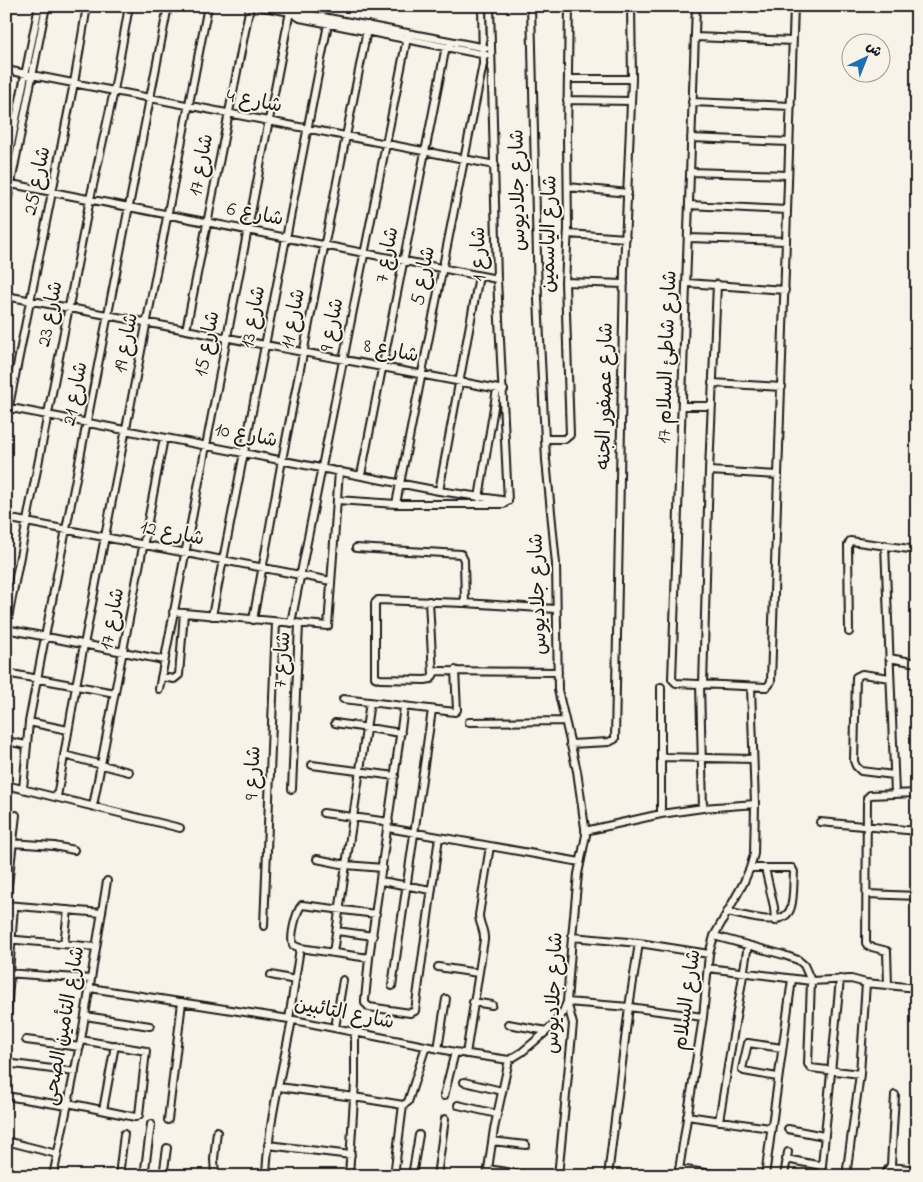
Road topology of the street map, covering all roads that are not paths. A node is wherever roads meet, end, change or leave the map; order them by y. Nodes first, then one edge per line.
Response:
1 (39, 6) edge
2 (46, 6) edge
3 (88, 6) edge
4 (128, 6) edge
5 (168, 6) edge
6 (208, 6) edge
7 (250, 6) edge
8 (259, 6) edge
9 (482, 6) edge
10 (490, 6) edge
11 (531, 6) edge
12 (570, 6) edge
13 (631, 6) edge
14 (696, 6) edge
15 (778, 6) edge
16 (794, 6) edge
17 (290, 9) edge
18 (328, 24) junction
19 (368, 28) junction
20 (407, 36) junction
21 (695, 37) junction
22 (793, 41) junction
23 (446, 44) junction
24 (483, 51) junction
25 (491, 52) junction
26 (6, 70) edge
27 (29, 75) junction
28 (632, 78) junction
29 (568, 79) junction
30 (74, 83) junction
31 (114, 91) junction
32 (150, 98) junction
33 (567, 100) junction
34 (631, 101) junction
35 (692, 102) junction
36 (189, 106) junction
37 (791, 106) junction
38 (229, 114) junction
39 (268, 121) junction
40 (6, 123) edge
41 (16, 125) junction
42 (307, 129) junction
43 (346, 137) junction
44 (691, 138) junction
45 (789, 142) junction
46 (385, 144) junction
47 (425, 152) junction
48 (464, 160) junction
49 (495, 166) junction
50 (6, 169) edge
51 (690, 172) junction
52 (788, 176) junction
53 (9, 183) edge
54 (568, 187) junction
55 (52, 192) junction
56 (628, 193) junction
57 (90, 200) junction
58 (689, 204) junction
59 (128, 207) junction
60 (6, 208) edge
61 (787, 210) junction
62 (168, 215) junction
63 (207, 222) junction
64 (247, 230) junction
65 (568, 234) junction
66 (286, 238) junction
67 (626, 238) junction
68 (688, 238) junction
69 (786, 241) junction
70 (325, 245) junction
71 (364, 253) junction
72 (403, 261) junction
73 (442, 268) junction
74 (479, 276) junction
75 (497, 279) junction
76 (566, 282) junction
77 (687, 283) junction
78 (624, 284) junction
79 (717, 284) junction
80 (785, 290) junction
81 (6, 296) edge
82 (30, 300) junction
83 (69, 308) junction
84 (108, 315) junction
85 (147, 323) junction
86 (186, 330) junction
87 (226, 338) junction
88 (265, 345) junction
89 (304, 352) junction
90 (343, 360) junction
91 (382, 367) junction
92 (421, 375) junction
93 (459, 382) junction
94 (712, 383) junction
95 (782, 387) junction
96 (500, 390) junction
97 (682, 406) junction
98 (712, 406) junction
99 (8, 408) edge
100 (48, 415) junction
101 (6, 421) edge
102 (87, 422) junction
103 (127, 430) junction
104 (164, 438) junction
105 (545, 439) junction
106 (205, 445) junction
107 (244, 453) junction
108 (282, 460) junction
109 (322, 468) junction
110 (340, 471) junction
111 (709, 471) junction
112 (361, 475) junction
113 (778, 475) junction
114 (400, 483) junction
115 (439, 491) junction
116 (479, 498) junction
117 (337, 500) junction
118 (508, 501) junction
119 (396, 504) junction
120 (6, 518) edge
121 (27, 522) junction
122 (66, 530) junction
123 (105, 537) junction
124 (143, 545) junction
125 (885, 545) junction
126 (356, 548) dead end
127 (917, 550) edge
128 (184, 552) junction
129 (223, 560) junction
130 (262, 567) junction
131 (301, 575) junction
132 (331, 580) junction
133 (429, 601) junction
134 (465, 603) junction
135 (556, 609) junction
136 (173, 612) junction
137 (184, 613) junction
138 (212, 616) junction
139 (253, 620) junction
140 (276, 622) junction
141 (291, 623) junction
142 (299, 624) junction
143 (6, 629) edge
144 (849, 632) dead end
145 (44, 637) junction
146 (84, 644) junction
147 (123, 652) junction
148 (889, 658) junction
149 (164, 660) junction
150 (917, 663) edge
151 (455, 670) junction
152 (558, 672) junction
153 (6, 673) edge
154 (433, 676) junction
155 (161, 677) junction
156 (37, 678) junction
157 (890, 678) junction
158 (702, 685) junction
159 (76, 686) junction
160 (661, 687) dead end
161 (751, 687) junction
162 (159, 689) dead end
163 (115, 694) junction
164 (343, 699) dead end
165 (370, 702) junction
166 (404, 707) junction
167 (432, 710) junction
168 (564, 721) junction
169 (29, 722) junction
170 (469, 722) dead end
171 (335, 723) dead end
172 (366, 728) junction
173 (68, 730) junction
174 (400, 733) junction
175 (6, 741) edge
176 (570, 744) junction
177 (26, 745) junction
178 (64, 756) junction
179 (661, 757) junction
180 (702, 757) junction
181 (753, 759) junction
182 (101, 765) junction
183 (312, 765) dead end
184 (129, 772) dead end
185 (359, 772) junction
186 (894, 775) junction
187 (395, 776) junction
188 (6, 785) edge
189 (23, 789) junction
190 (292, 790) dead end
191 (896, 793) junction
192 (917, 793) edge
193 (57, 797) junction
194 (755, 804) junction
195 (93, 806) junction
196 (703, 808) junction
197 (16, 814) dead end
198 (323, 814) dead end
199 (661, 814) junction
200 (352, 818) junction
201 (820, 822) dead end
202 (388, 825) junction
203 (867, 827) junction
204 (180, 828) dead end
205 (586, 831) junction
206 (917, 831) edge
207 (414, 832) junction
208 (439, 836) junction
209 (10, 844) edge
210 (490, 846) junction
211 (74, 850) dead end
212 (317, 859) dead end
213 (580, 862) junction
214 (346, 865) junction
215 (383, 868) junction
216 (750, 868) junction
217 (764, 868) junction
218 (8, 869) edge
219 (107, 881) dead end
220 (381, 881) junction
221 (406, 885) junction
222 (431, 890) junction
223 (867, 894) junction
224 (917, 896) edge
225 (9, 905) edge
226 (340, 909) junction
227 (68, 910) junction
228 (727, 912) junction
229 (102, 913) junction
230 (376, 914) junction
231 (775, 921) junction
232 (264, 926) dead end
233 (337, 931) junction
234 (373, 936) junction
235 (714, 936) junction
236 (572, 937) junction
237 (9, 939) edge
238 (639, 943) junction
239 (64, 944) junction
240 (748, 945) junction
241 (96, 947) junction
242 (300, 948) junction
243 (333, 953) junction
244 (709, 954) junction
245 (369, 958) junction
246 (438, 967) dead end
247 (708, 968) junction
248 (744, 972) junction
249 (8, 973) edge
250 (478, 973) junction
251 (271, 975) dead end
252 (91, 979) junction
253 (792, 979) junction
254 (840, 979) junction
255 (295, 980) junction
256 (343, 980) dead end
257 (811, 981) junction
258 (866, 982) junction
259 (392, 986) dead end
260 (888, 986) junction
261 (90, 988) junction
262 (917, 988) edge
263 (446, 999) dead end
264 (182, 1002) junction
265 (473, 1002) junction
266 (567, 1002) junction
267 (492, 1005) dead end
268 (629, 1007) junction
269 (85, 1016) junction
270 (702, 1017) junction
271 (291, 1019) junction
272 (508, 1024) dead end
273 (6, 1026) edge
274 (150, 1026) dead end
275 (335, 1028) junction
276 (547, 1031) junction
277 (355, 1032) junction
278 (26, 1040) dead end
279 (81, 1043) junction
280 (115, 1046) junction
281 (426, 1046) junction
282 (782, 1048) junction
283 (438, 1049) junction
284 (455, 1052) junction
285 (466, 1054) junction
286 (510, 1060) junction
287 (6, 1063) edge
288 (832, 1070) junction
289 (75, 1072) junction
290 (860, 1074) junction
291 (777, 1077) junction
292 (464, 1082) dead end
293 (279, 1087) junction
294 (502, 1091) junction
295 (6, 1096) edge
296 (444, 1096) dead end
297 (895, 1096) dead end
298 (354, 1097) junction
299 (68, 1104) junction
300 (403, 1105) junction
301 (458, 1105) dead end
302 (104, 1110) junction
303 (497, 1114) junction
304 (687, 1116) junction
305 (445, 1119) dead end
306 (168, 1120) dead end
307 (719, 1121) junction
308 (151, 1124) dead end
309 (770, 1128) junction
310 (788, 1129) dead end
311 (217, 1131) dead end
312 (124, 1134) dead end
313 (419, 1135) dead end
314 (824, 1136) junction
315 (6, 1141) edge
316 (492, 1141) junction
317 (268, 1145) junction
318 (526, 1145) dead end
319 (167, 1148) dead end
320 (57, 1154) junction
321 (351, 1155) junction
322 (822, 1166) junction
323 (891, 1167) junction
324 (917, 1170) edge
325 (488, 1172) edge
326 (679, 1172) edge
327 (524, 1175) edge
328 (53, 1176) edge
329 (119, 1176) edge
330 (144, 1176) edge
331 (162, 1176) edge
332 (215, 1176) edge
333 (266, 1176) edge
334 (349, 1176) edge
335 (394, 1176) edge
336 (412, 1176) edge
337 (437, 1176) edge
338 (558, 1176) edge
339 (608, 1176) edge
340 (725, 1176) edge
341 (764, 1176) edge
342 (784, 1176) edge
343 (821, 1176) edge
344 (846, 1176) edge
345 (884, 1176) edge

1 - 27 street
2 - 27 street
3 - 30 street, شارع 25
4 - 31 street, شارع 23
5 - 32 street, شارع 21
6 - 36 street, شارع 19
7 - 38 street, شارع 17
8 - 17 street
9 - 24 street
10 - 25 street, شارع 1
11 - 105 street, شارع جلاديوس
12 - 29 street, شارع الياسمين
13 - 28 street, شارع عصفور الجنه
14 - 21 street, شارع شاطئ السلام 17
15 - 16 street
16 - 22 street
17 - 18 street
17 - 19 street
17 - 39 street, شارع 15
18 - 19 street
18 - 42 street, شارع 13
19 - 20 street
19 - 43 street, شارع 11
20 - 23 street
20 - 46 street, شارع 9
21 - 22 street
21 - 35 street, شارع شاطئ السلام 17
22 - 37 street
23 - 24 street
23 - 47 street, شارع 7
24 - 25 street
24 - 48 street, شارع 5
25 - 49 street, شارع 1
26 - 27 street, شارع 4
27 - 30 street, شارع 4
27 - 41 street
27 - 53 street
28 - 29 street
28 - 34 street, شارع عصفور الجنه
29 - 33 street, شارع الياسمين
30 - 31 street, شارع 4
30 - 55 street, شارع 25
31 - 32 street, شارع 4
31 - 57 street, شارع 23
32 - 36 street, شارع 4
32 - 59 street, شارع 21
33 - 34 street
33 - 54 street, شارع الياسمين
34 - 56 street, شارع عصفور الجنه
35 - 37 street
35 - 44 street, شارع شاطئ السلام 17
36 - 38 street, شارع 4
36 - 62 street, شارع 19
37 - 45 street
38 - 39 street, شارع 4
38 - 63 street, شارع 17
39 - 42 street, شارع 4
39 - 64 street, شارع 15
40 - 41 street
41 - 50 street
42 - 43 street, شارع 4
42 - 66 street, شارع 13
43 - 46 street, شارع 4
43 - 70 street, شارع 11
44 - 45 street
44 - 51 street, شارع شاطئ السلام 17
45 - 52 street
46 - 47 street, شارع 4
46 - 71 street, شارع 9
47 - 48 street, شارع 4
47 - 72 street, شارع 7
48 - 49 street, شارع 4
48 - 73 street, شارع 5
49 - 75 street, شارع 1
51 - 52 street
51 - 58 street, شارع شاطئ السلام 17
52 - 61 street
53 - 55 street, شارع 6
53 - 60 street
54 - 56 street
54 - 65 street, شارع الياسمين
55 - 57 street, شارع 6
55 - 82 street, شارع 25
56 - 67 street, شارع عصفور الجنه
57 - 59 street, شارع 6
57 - 83 street, شارع 23
58 - 61 street
58 - 68 street, شارع شاطئ السلام 17
59 - 62 street, شارع 6
59 - 84 street, شارع 21
61 - 69 street
62 - 63 street, شارع 6
62 - 85 street, شارع 19
63 - 64 street, شارع 6
63 - 86 street, شارع 17
64 - 66 street, شارع 6
64 - 87 street, شارع 15
65 - 67 street
65 - 76 street, شارع الياسمين
66 - 70 street, شارع 6
66 - 88 street, شارع 13
67 - 78 street, شارع عصفور الجنه
68 - 69 street
68 - 77 street, شارع شاطئ السلام 17
69 - 80 street
70 - 71 street, شارع 6
70 - 89 street, شارع 11
71 - 72 street, شارع 6
71 - 90 street, شارع 9
72 - 73 street, شارع 6
72 - 91 street, شارع 7
73 - 74 street, شارع 6
73 - 92 street, شارع 5
74 - 75 street, شارع 6
74 - 93 street
75 - 96 street, شارع 1
76 - 78 street
76 - 105 street, شارع الياسمين
77 - 79 street
77 - 97 street, شارع شاطئ السلام 17
78 - 176 street, شارع عصفور الجنه
79 - 80 street
79 - 94 street
80 - 95 street
81 - 82 street, شارع 8
82 - 83 street, شارع 8
82 - 99 street, شارع 25
83 - 84 street, شارع 8
83 - 100 street, شارع 23
84 - 85 street, شارع 8
84 - 102 street, شارع 21
85 - 86 street, شارع 8
85 - 103 street, شارع 19
86 - 87 street, شارع 8
87 - 88 street, شارع 8
87 - 106 street, شارع 15
88 - 89 street, شارع 8
88 - 107 street, شارع 13
89 - 90 street, شارع 8
89 - 108 street, شارع 11
90 - 91 street, شارع 8
90 - 109 street, شارع 9
91 - 92 street, شارع 8
91 - 112 street, شارع 7
92 - 93 street, شارع 8
92 - 114 street, شارع 5
93 - 96 street, شارع 8
93 - 115 street
94 - 95 street
94 - 98 street
95 - 113 street
96 - 116 street
96 - 118 street, شارع 1
97 - 98 street
97 - 158 street, شارع شاطئ السلام 17
98 - 111 street
99 - 100 street, شارع 10
99 - 101 street, شارع 25
100 - 102 street, شارع 10
100 - 121 street, شارع 23
102 - 103 street, شارع 10
102 - 122 street, شارع 21
103 - 104 street, شارع 10
103 - 123 street, شارع 19
104 - 106 street, شارع 10
104 - 124 street, شارع 17
105 - 135 street, شارع جلاديوس
106 - 107 street, شارع 10
106 - 128 street, شارع 15
107 - 108 street, شارع 10
107 - 129 street, شارع 13
108 - 109 street, شارع 10
108 - 130 street, شارع 11
109 - 110 street, شارع 10
109 - 131 street, شارع 9
110 - 112 street, شارع 10
110 - 117 street, شارع 7
111 - 113 street
111 - 158 street
112 - 114 street, شارع 10
113 - 161 street
114 - 115 street, شارع 10
114 - 119 street, شارع 5
115 - 116 street, شارع 10
116 - 118 street, شارع 10
117 - 119 street
117 - 132 street, شارع 7
118 - 119 street
120 - 121 street, شارع 12
121 - 122 street, شارع 12
121 - 143 street, شارع 23
122 - 123 street, شارع 12
122 - 145 street, شارع 21
123 - 124 street, شارع 12
123 - 146 street, شارع 19
124 - 128 street, شارع 12
124 - 147 street, شارع 17
125 - 127 street
125 - 144 street
125 - 148 street
126 - 134 street
128 - 129 street, شارع 12
128 - 136 street, شارع 15
129 - 130 street, شارع 12
129 - 138 street, شارع 13
130 - 131 street, شارع 12
130 - 139 street, شارع 11
131 - 132 street, شارع 12
131 - 141 street, شارع 9
132 - 142 street, شارع 7
133 - 134 street
133 - 154 street
133 - 154 street
134 - 135 street
135 - 152 street, شارع جلاديوس
136 - 137 street
136 - 149 street, شارع 15
137 - 138 street
137 - 155 street
138 - 139 street
139 - 140 street
140 - 141 street
140 - 232 street, شارع 9
141 - 142 street
142 - 190 street, شارع 7
143 - 145 street
145 - 146 street
145 - 156 street, شارع 21
146 - 147 street
146 - 159 street, شارع 19
147 - 149 street
147 - 163 street, شارع 17
148 - 150 street
148 - 157 street
149 - 155 street, شارع 15
151 - 152 street
151 - 154 street
151 - 167 street
152 - 168 street, شارع جلاديوس
153 - 156 street
155 - 162 street, شارع 15
156 - 159 street
156 - 169 street, شارع 21
157 - 186 street
157 - 186 street
158 - 161 street
158 - 180 street
159 - 163 street
159 - 173 street, شارع 19
160 - 179 street
161 - 181 street, شارع السلام
163 - 182 street, شارع 17
164 - 165 street
165 - 166 street
165 - 172 street
166 - 167 street
166 - 174 street
167 - 207 street
168 - 170 street
168 - 176 street, شارع جلاديوس
169 - 173 street
169 - 177 street, شارع 21
171 - 172 street
172 - 174 street
172 - 185 street
173 - 178 street, شارع 19
174 - 187 street
175 - 177 street
176 - 205 street, شارع جلاديوس
177 - 189 street, شارع 21
178 - 182 street
178 - 193 street, شارع 19
179 - 180 street
179 - 199 street
180 - 181 street
180 - 196 street
181 - 194 street, شارع السلام
182 - 184 street
182 - 195 street, شارع 17
183 - 185 street
185 - 187 street
185 - 200 street
186 - 191 street
187 - 202 street
188 - 189 street
189 - 193 street
191 - 192 street
191 - 203 street
193 - 195 street
194 - 196 street
194 - 216 street, شارع السلام
195 - 204 street
196 - 199 street
197 - 209 street
198 - 200 street
199 - 205 street
200 - 202 street
200 - 214 street
201 - 203 street
202 - 207 street
202 - 215 street
203 - 206 street
203 - 223 street
205 - 213 street, شارع جلاديوس
207 - 208 street
207 - 221 street
208 - 210 street
208 - 222 street
209 - 211 street
209 - 218 street
210 - 213 street
210 - 250 street
212 - 214 street
213 - 236 street, شارع جلاديوس
214 - 215 street
214 - 226 street
215 - 220 street
216 - 217 street
216 - 228 street, شارع السلام
217 - 231 street
217 - 231 street
218 - 225 street
219 - 229 street, شارع التأمين الصحى
220 - 221 street
220 - 230 street
221 - 222 street
221 - 259 street
222 - 245 street
223 - 224 street
223 - 260 street
225 - 227 street
225 - 237 street
226 - 230 street
226 - 233 street
226 - 242 street
227 - 229 street
227 - 239 street
228 - 231 street
228 - 235 street, شارع السلام
229 - 241 street, شارع التأمين الصحى
230 - 234 street
233 - 234 street
233 - 243 street
234 - 245 street
235 - 240 street
235 - 244 street, شارع السلام
236 - 238 street
236 - 266 street, شارع جلاديوس
237 - 239 street
237 - 249 street
238 - 244 street
238 - 268 street
239 - 241 street
240 - 248 street
240 - 257 street
241 - 252 street, شارع التأمين الصحى
242 - 243 street
242 - 255 street
243 - 245 street
244 - 247 street, شارع السلام
246 - 250 street
247 - 248 street
247 - 270 street, شارع السلام
248 - 253 street
248 - 307 street
249 - 252 street
249 - 273 street
250 - 265 street
251 - 255 street
252 - 261 street, شارع التأمين الصحى
253 - 257 street
253 - 282 street
254 - 257 street
254 - 258 street
254 - 288 street
255 - 271 street
256 - 275 street
257 - 288 street
258 - 260 street
258 - 290 street
260 - 262 street
261 - 264 street, شارع التائبين
261 - 269 street, شارع التأمين الصحى
263 - 283 street
264 - 271 street, شارع التائبين
264 - 306 street
265 - 267 street
265 - 285 street
266 - 268 street
266 - 276 street
266 - 338 street, شارع جلاديوس
268 - 270 street
268 - 339 street
269 - 274 street
269 - 279 street, شارع التأمين الصحى
270 - 304 street, شارع السلام
271 - 275 street, شارع التائبين
271 - 293 street
272 - 276 street
275 - 277 street, شارع التائبين
276 - 286 street
277 - 281 street, شارع التائبين
277 - 298 street
278 - 279 street
279 - 280 street
279 - 289 street, شارع التأمين الصحى
280 - 302 street
280 - 302 street
281 - 283 street, شارع التائبين
281 - 300 street
282 - 291 street
282 - 291 street
283 - 284 street, شارع التائبين
284 - 285 street, شارع التائبين
284 - 296 street
285 - 286 street, شارع التائبين
286 - 294 street
287 - 289 street
288 - 290 street
288 - 314 street
289 - 299 street, شارع التأمين الصحى
290 - 344 street
291 - 309 street
292 - 294 street
293 - 298 street
293 - 317 street
294 - 303 street
295 - 299 street
297 - 323 street
298 - 300 street
298 - 321 street
299 - 302 street
299 - 320 street, شارع التأمين الصحى
300 - 335 street
301 - 303 street
303 - 316 street
304 - 307 street
304 - 326 street, شارع السلام
305 - 337 street
307 - 309 street
308 - 330 street
309 - 341 street
310 - 314 street
311 - 332 street
312 - 329 street
313 - 336 street
314 - 322 street
315 - 320 street
316 - 318 street
316 - 325 street
317 - 321 street
317 - 333 street
319 - 331 street
320 - 328 street, شارع التأمين الصحى
321 - 334 street
322 - 342 street
322 - 343 street
323 - 324 street
323 - 345 street
325 - 327 street
326 - 340 street

